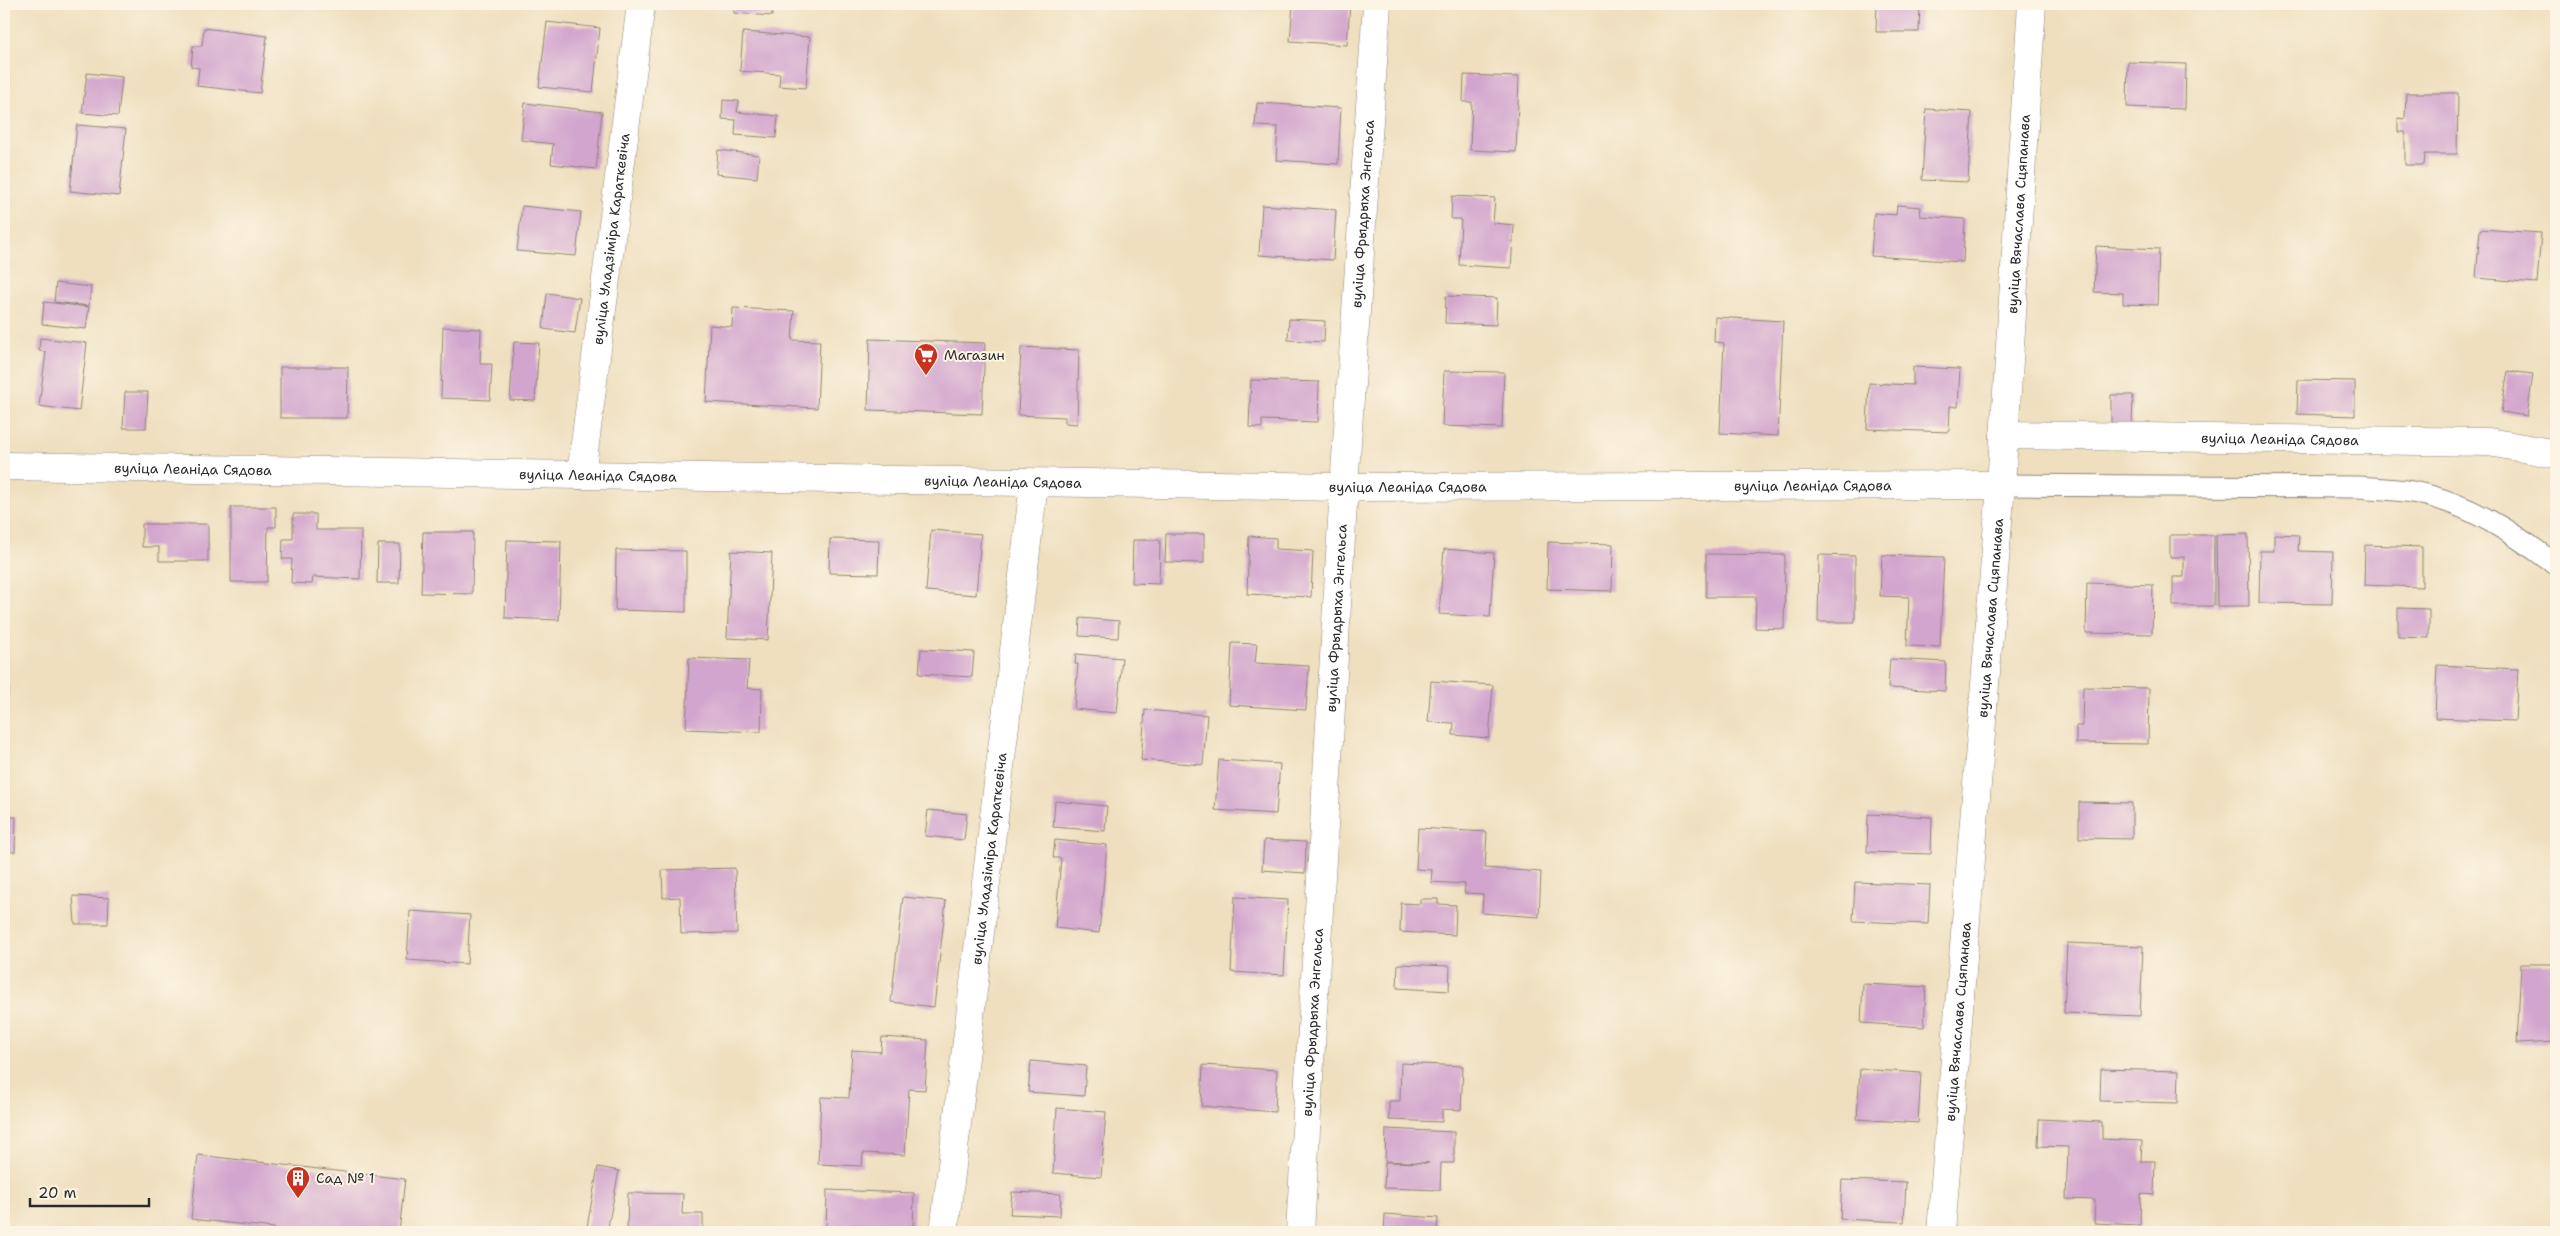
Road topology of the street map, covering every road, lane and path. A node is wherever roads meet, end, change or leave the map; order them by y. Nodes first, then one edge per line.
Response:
1 (641, 4) edge
2 (1377, 4) edge
3 (2032, 4) edge
4 (2004, 435) junction
5 (2556, 454) edge
6 (4, 466) edge
7 (581, 475) junction
8 (1034, 484) junction
9 (2001, 484) junction
10 (1344, 487) junction
11 (2556, 564) edge
12 (944, 1232) edge
13 (1300, 1232) edge
14 (1941, 1232) edge

1 - 7 street, вуліца Уладзіміра Караткевіча
2 - 10 street, вуліца Фрыдрыха Энгельса
3 - 4 street, вуліца Вячаслава Сцяпанава
4 - 5 street, вуліца Леаніда Сядова
4 - 9 street, вуліца Вячаслава Сцяпанава
6 - 7 street, вуліца Леаніда Сядова
7 - 8 street, вуліца Леаніда Сядова
8 - 10 street, вуліца Леаніда Сядова
8 - 12 street, вуліца Уладзіміра Караткевіча
9 - 10 street, вуліца Леаніда Сядова
9 - 11 lane
9 - 14 street, вуліца Вячаслава Сцяпанава
10 - 13 street, вуліца Фрыдрыха Энгельса

